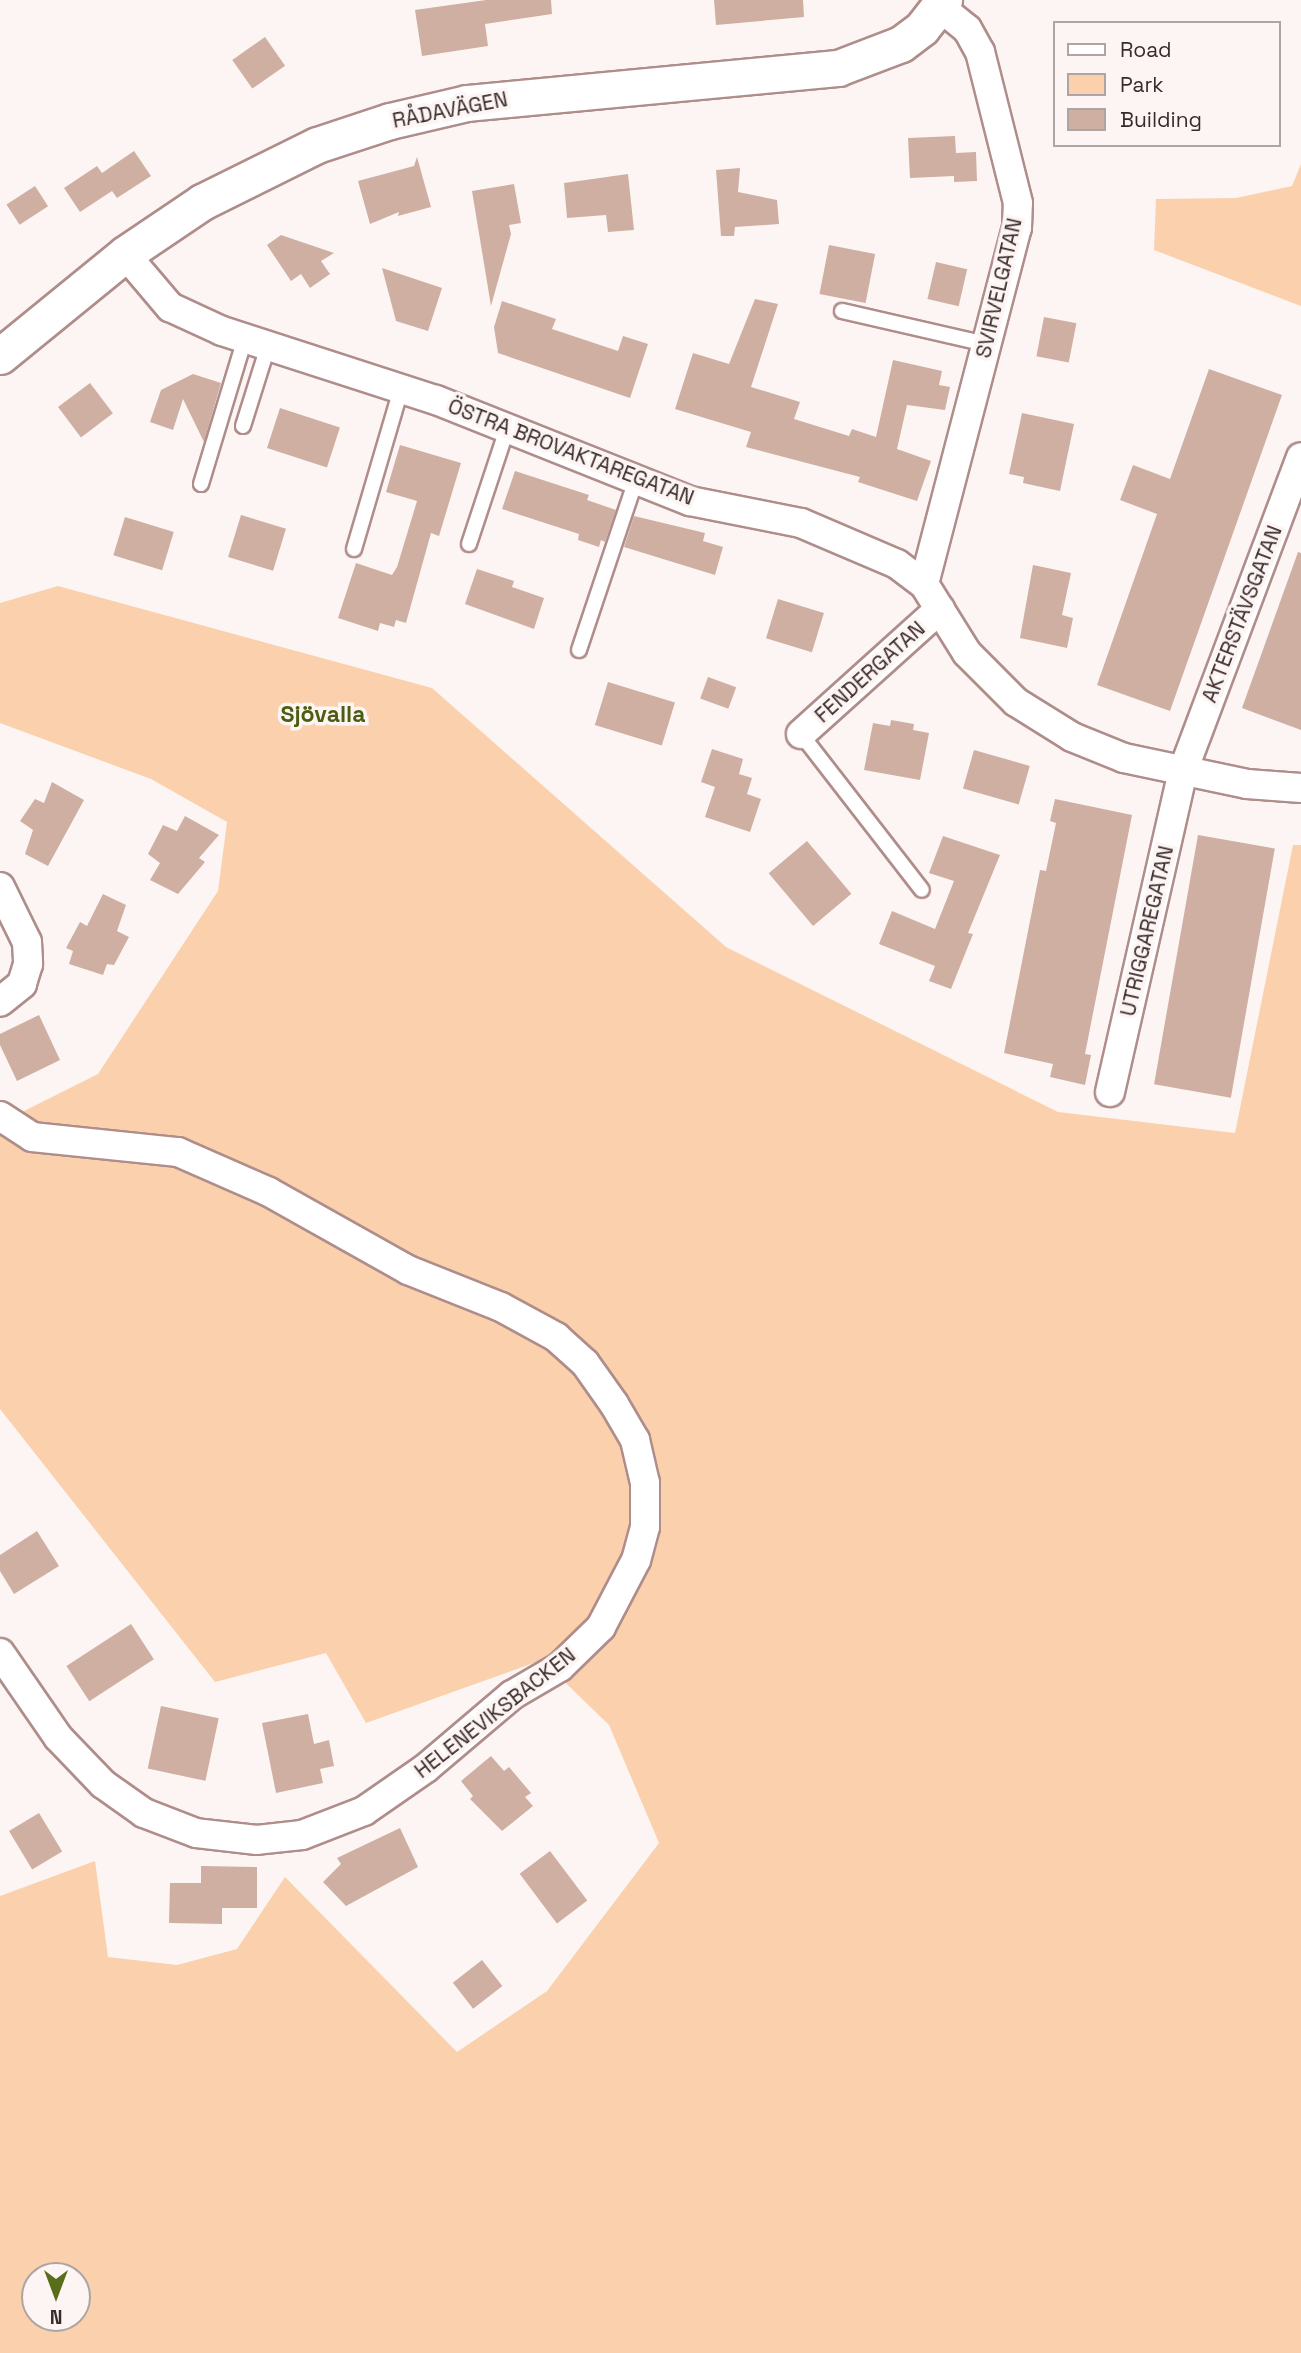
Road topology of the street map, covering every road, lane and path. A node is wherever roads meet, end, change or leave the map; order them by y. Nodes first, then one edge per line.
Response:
1 (942, 4) edge
2 (125, 254) junction
3 (842, 311) dead end
4 (256, 342) junction
5 (986, 344) junction
6 (0, 356) edge
7 (401, 389) junction
8 (243, 426) dead end
9 (507, 429) junction
10 (1301, 457) edge
11 (636, 480) junction
12 (201, 484) dead end
13 (469, 544) dead end
14 (354, 549) dead end
15 (924, 584) junction
16 (940, 610) junction
17 (579, 650) dead end
18 (801, 734) joint
19 (1183, 771) junction
20 (1301, 788) edge
21 (0, 887) edge
22 (922, 890) dead end
23 (0, 1002) edge
24 (1110, 1092) dead end
25 (0, 1116) edge
26 (0, 1653) edge

1 - 2 street, RÅDAVÄGEN
1 - 5 street, SVIRVELGATAN
2 - 4 street, ÖSTRA BROVAKTAREGATAN
2 - 6 street, RÅDAVÄGEN
3 - 5 lane
4 - 7 street, ÖSTRA BROVAKTAREGATAN
4 - 8 lane
4 - 12 lane
5 - 15 street, SVIRVELGATAN
7 - 9 street, ÖSTRA BROVAKTAREGATAN
7 - 14 lane
9 - 11 street, ÖSTRA BROVAKTAREGATAN
9 - 13 lane
10 - 19 street, AKTERSTÄVSGATAN
11 - 15 street, ÖSTRA BROVAKTAREGATAN
11 - 17 lane
15 - 16 street, ÖSTRA BROVAKTAREGATAN
16 - 18 street, FENDERGATAN
16 - 19 street, ÖSTRA BROVAKTAREGATAN
18 - 22 lane
19 - 20 street, ÖSTRA BROVAKTAREGATAN
19 - 24 street, UTRIGGAREGATAN
21 - 23 street
25 - 26 street, HELENEVIKSBACKEN

